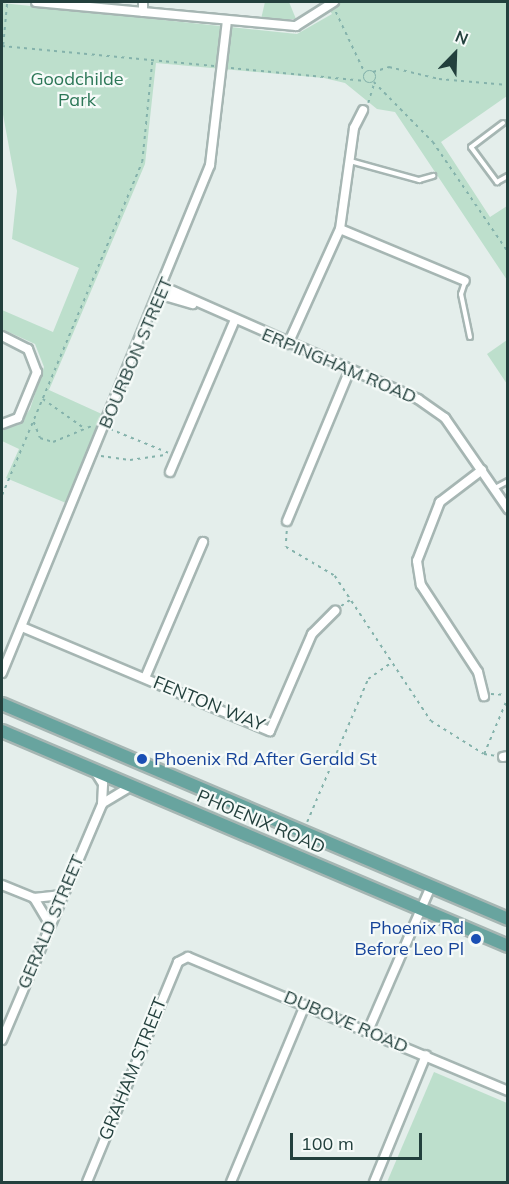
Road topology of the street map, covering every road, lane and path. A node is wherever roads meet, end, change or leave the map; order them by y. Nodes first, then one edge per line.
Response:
1 (7, 2) edge
2 (36, 2) edge
3 (143, 2) edge
4 (76, 3) edge
5 (333, 3) edge
6 (143, 12) junction
7 (227, 21) junction
8 (2, 46) edge
9 (152, 61) junction
10 (221, 67) junction
11 (373, 72) junction
12 (365, 73) junction
13 (364, 81) junction
14 (374, 82) junction
15 (507, 85) edge
16 (363, 110) joint
17 (503, 123) dead end
18 (349, 161) junction
19 (433, 176) dead end
20 (507, 176) edge
21 (340, 229) junction
22 (507, 252) edge
23 (465, 281) joint
24 (162, 291) junction
25 (234, 321) junction
26 (2, 336) edge
27 (470, 336) dead end
28 (288, 344) junction
29 (350, 370) junction
30 (42, 399) junction
31 (23, 408) junction
32 (33, 420) junction
33 (2, 424) edge
34 (105, 427) junction
35 (85, 429) junction
36 (93, 453) junction
37 (177, 456) junction
38 (482, 470) junction
39 (170, 472) dead end
40 (507, 481) edge
41 (495, 489) junction
42 (2, 495) edge
43 (507, 509) edge
44 (287, 521) joint
45 (203, 542) dead end
46 (350, 600) junction
47 (335, 611) joint
48 (22, 627) junction
49 (392, 663) junction
50 (2, 673) edge
51 (145, 678) junction
52 (484, 696) joint
53 (507, 696) edge
54 (2, 704) edge
55 (2, 731) edge
56 (484, 754) junction
57 (505, 756) edge
58 (94, 770) junction
59 (132, 787) junction
60 (102, 804) junction
61 (305, 826) dead end
62 (2, 885) edge
63 (431, 886) junction
64 (62, 895) junction
65 (34, 898) junction
66 (422, 909) junction
67 (507, 919) edge
68 (49, 927) junction
69 (507, 946) edge
70 (183, 959) joint
71 (304, 1005) junction
72 (369, 1031) junction
73 (2, 1040) edge
74 (426, 1056) junction
75 (507, 1091) edge
76 (87, 1182) edge
77 (231, 1182) edge
78 (374, 1182) edge

1 - 8 path
2 - 4 street
3 - 6 street
4 - 6 street
5 - 7 street
5 - 12 path
6 - 7 street
7 - 10 street, BOURBON STREET
8 - 9 path
9 - 10 path
9 - 30 path
10 - 13 path
10 - 24 street, BOURBON STREET
11 - 12 path
11 - 14 path
11 - 15 path
12 - 13 path
13 - 14 path
14 - 16 path
14 - 22 path
16 - 18 street
17 - 20 lane
18 - 19 lane
18 - 21 street
21 - 23 street
21 - 28 street
23 - 27 lane
24 - 25 street, ERPINGHAM ROAD
24 - 34 street, BOURBON STREET
25 - 28 street, ERPINGHAM ROAD
25 - 37 street
26 - 31 street
28 - 29 street, ERPINGHAM ROAD
29 - 38 street, ERPINGHAM ROAD
29 - 44 street
30 - 32 path
30 - 35 path
31 - 32 path
31 - 33 street
32 - 35 path
32 - 42 path
34 - 35 path
34 - 36 street, BOURBON STREET
34 - 37 path
36 - 37 path
36 - 48 street, BOURBON STREET
37 - 39 street
38 - 41 street, ERPINGHAM ROAD
38 - 52 street
40 - 41 lane
41 - 43 street, ERPINGHAM ROAD
44 - 46 path
45 - 51 street
46 - 47 path
46 - 49 path
47 - 51 street, FENTON WAY
48 - 50 street, BOURBON STREET
48 - 51 street, FENTON WAY
49 - 56 path
49 - 61 path
52 - 53 path
53 - 56 path
54 - 63 main road, PHOENIX ROAD
55 - 58 main road, PHOENIX ROAD
56 - 57 path
58 - 59 main road, PHOENIX ROAD
58 - 60 street
59 - 60 street
59 - 66 main road, PHOENIX ROAD
60 - 64 street, GERALD STREET
62 - 65 street
63 - 66 street
63 - 67 main road, PHOENIX ROAD
64 - 65 street
64 - 68 street, GERALD STREET
65 - 68 street
66 - 69 main road, PHOENIX ROAD
66 - 72 street
68 - 73 street, GERALD STREET
70 - 71 street, DUBOVE ROAD
70 - 76 street, GRAHAM STREET
71 - 72 street, DUBOVE ROAD
71 - 77 street
72 - 74 street, DUBOVE ROAD
74 - 75 street, DUBOVE ROAD
74 - 78 street

